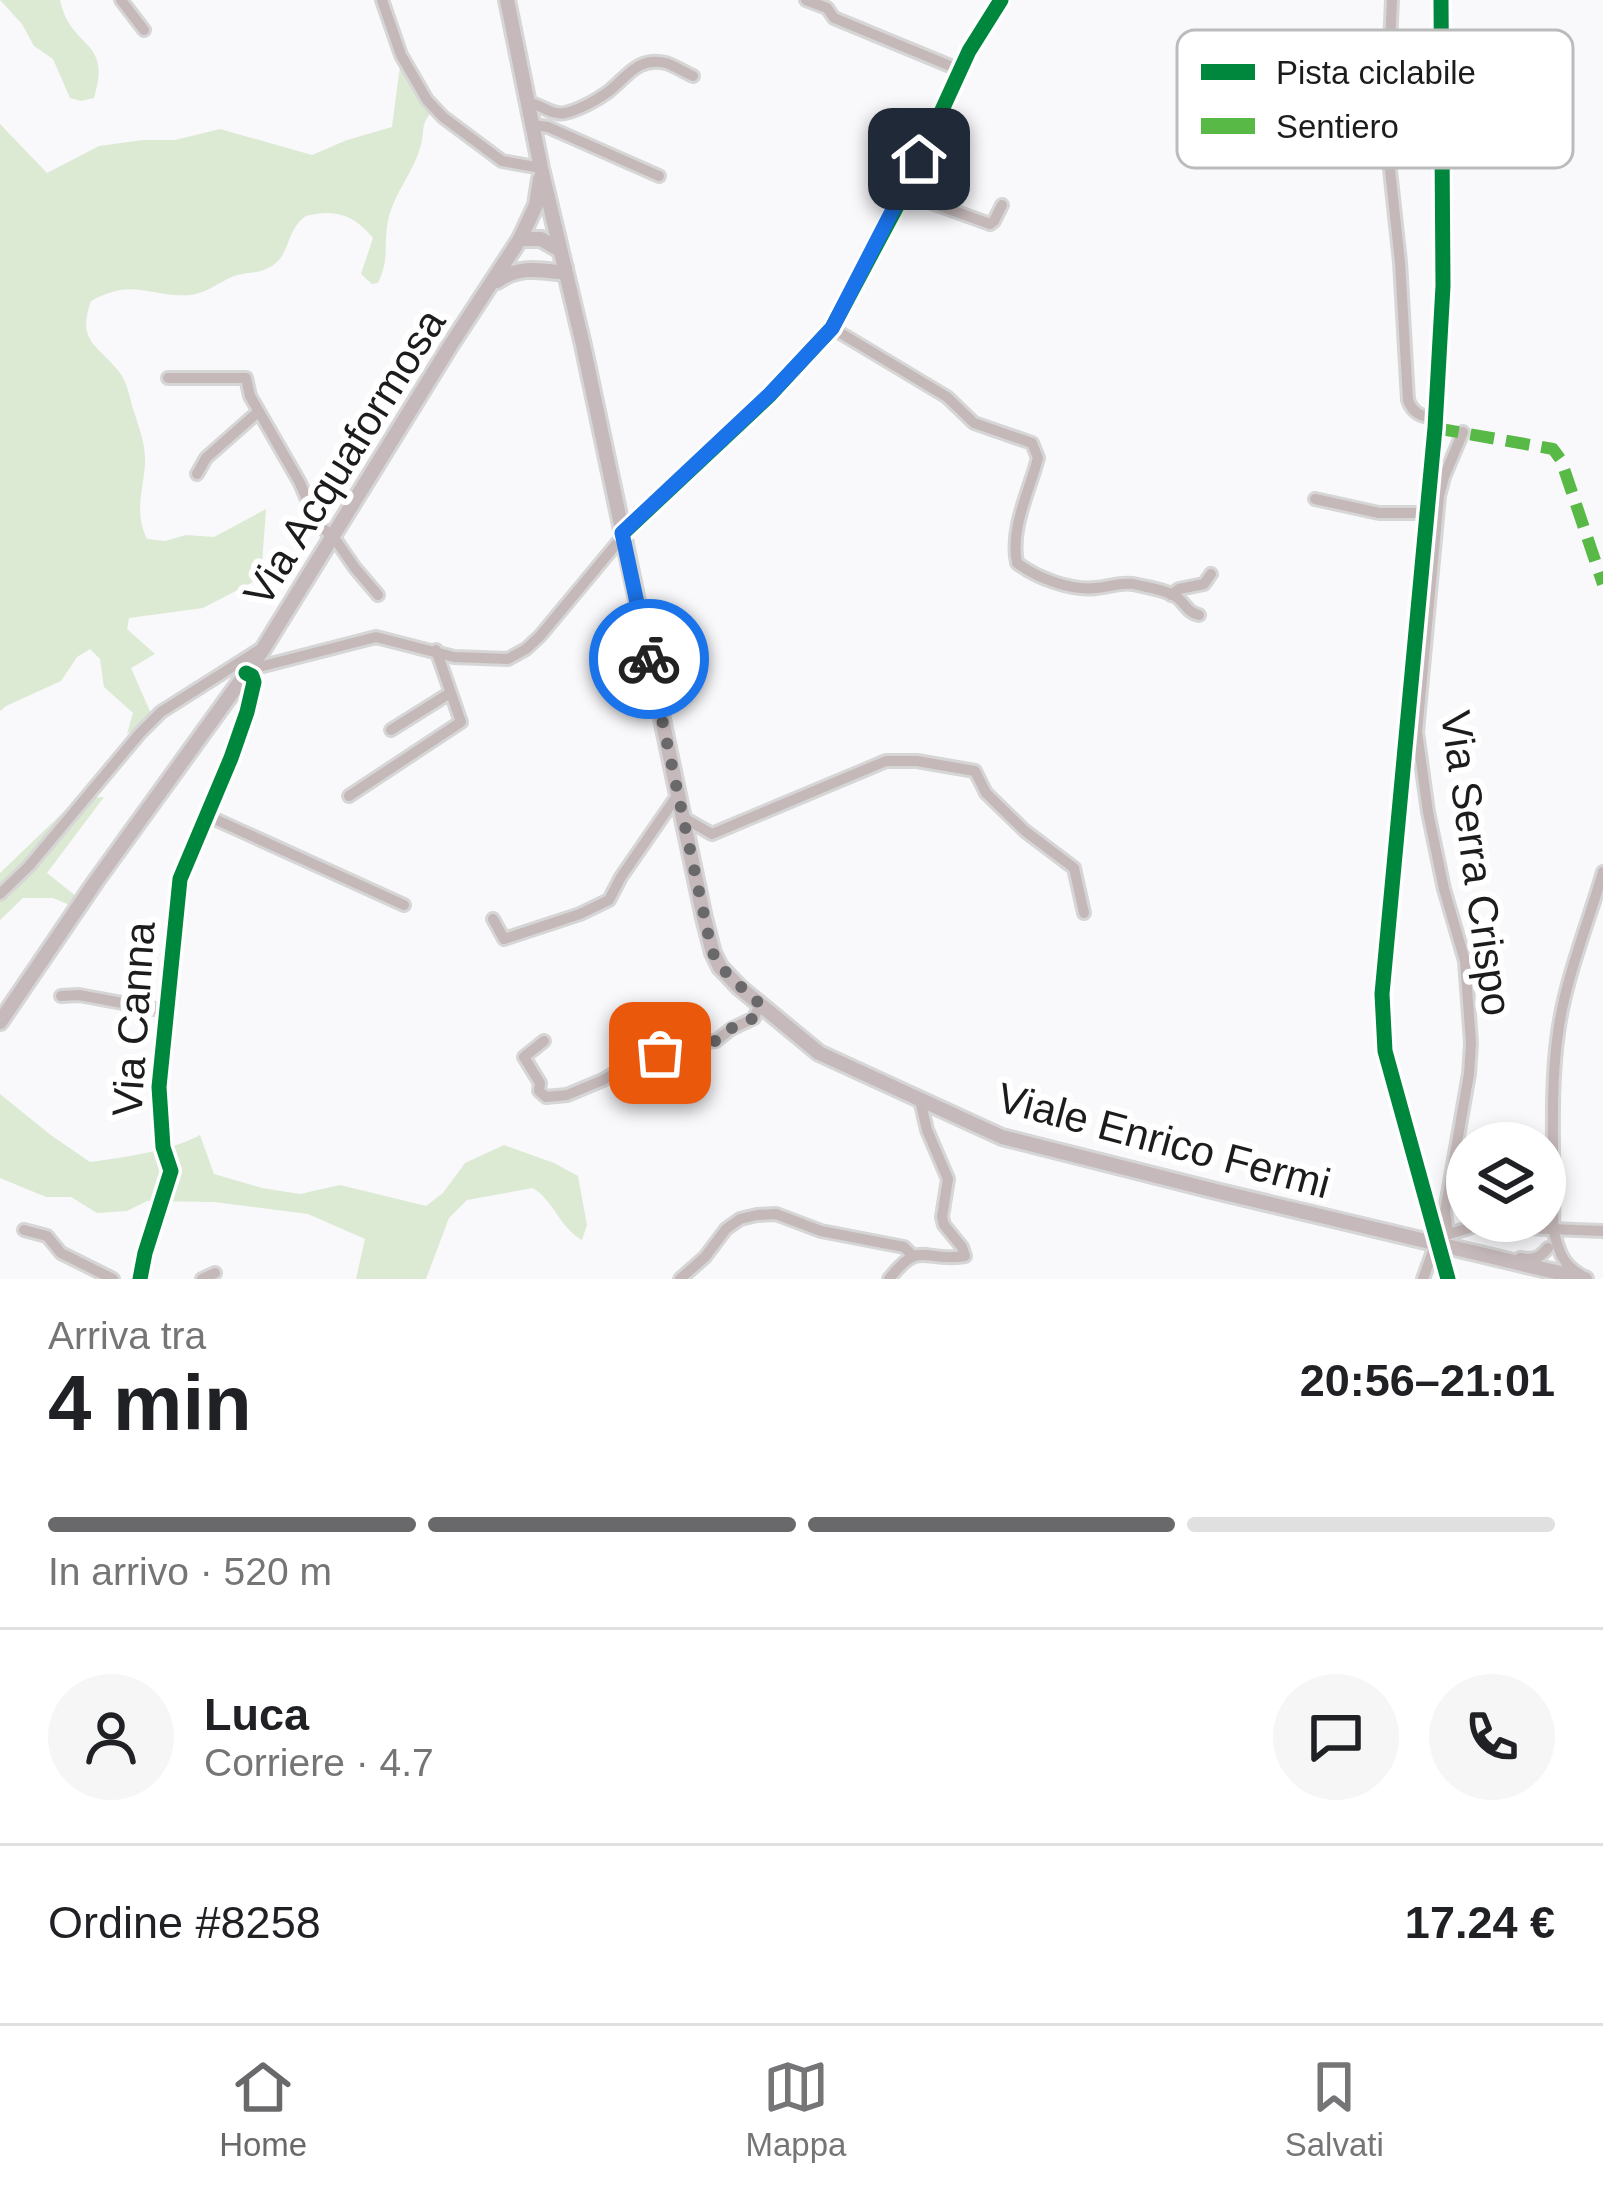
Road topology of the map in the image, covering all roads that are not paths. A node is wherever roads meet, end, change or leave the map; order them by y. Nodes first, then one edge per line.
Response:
1 (122, 0) edge
2 (382, 0) edge
3 (507, 0) edge
4 (806, 0) edge
5 (1391, 0) edge
6 (1442, 0) edge
7 (982, 1) edge
8 (999, 3) edge
9 (145, 30) dead end
10 (1390, 30) edge
11 (1442, 30) edge
12 (960, 70) junction
13 (693, 76) dead end
14 (528, 103) junction
15 (533, 125) junction
16 (542, 168) junction
17 (1390, 168) edge
18 (1443, 168) edge
19 (659, 176) dead end
20 (904, 194) junction
21 (1002, 205) dead end
22 (520, 239) junction
23 (560, 250) junction
24 (536, 268) junction
25 (560, 270) junction
26 (492, 284) junction
27 (834, 325) junction
28 (168, 378) dead end
29 (258, 412) junction
30 (1436, 419) junction
31 (1463, 432) dead end
32 (197, 474) dead end
33 (1315, 500) dead end
34 (1428, 513) junction
35 (623, 535) junction
36 (333, 536) junction
37 (1211, 574) dead end
38 (379, 595) dead end
39 (1171, 595) junction
40 (1199, 615) dead end
41 (265, 646) junction
42 (436, 650) junction
43 (250, 668) junction
44 (450, 693) junction
45 (391, 730) dead end
46 (349, 796) dead end
47 (677, 796) junction
48 (208, 816) junction
49 (682, 817) junction
50 (1603, 872) edge
51 (0, 894) edge
52 (404, 905) dead end
53 (1084, 913) dead end
54 (493, 919) dead end
55 (61, 996) dead end
56 (760, 1004) junction
57 (166, 1011) junction
58 (0, 1022) edge
59 (544, 1041) dead end
60 (920, 1100) junction
61 (1556, 1122) edge
62 (24, 1230) dead end
63 (1566, 1230) edge
64 (1603, 1231) edge
65 (1446, 1237) edge
66 (1442, 1238) junction
67 (1553, 1242) edge
68 (1553, 1249) junction
69 (912, 1255) junction
70 (1503, 1259) junction
71 (1551, 1271) junction
72 (215, 1273) dead end
73 (113, 1279) edge
74 (140, 1279) edge
75 (202, 1279) edge
76 (680, 1279) edge
77 (889, 1279) edge
78 (1423, 1279) edge
79 (1448, 1279) edge
80 (1587, 1279) edge

1 - 9 street
2 - 16 street
3 - 14 main road, Viale Enrico Fermi
4 - 12 street
5 - 10 street
6 - 11 street
7 - 8 street
8 - 12 street
12 - 20 street
13 - 14 street
14 - 15 main road, Viale Enrico Fermi
15 - 16 main road, Viale Enrico Fermi
15 - 19 street
16 - 22 main road, Via Acquaformosa
16 - 23 main road, Viale Enrico Fermi
17 - 30 street
18 - 30 street
20 - 21 street
20 - 27 street
22 - 23 main road
22 - 24 main road
22 - 26 main road, Via Acquaformosa
23 - 25 main road, Viale Enrico Fermi
24 - 25 main road
24 - 26 main road
25 - 35 main road, Viale Enrico Fermi
26 - 36 main road, Via Acquaformosa
27 - 35 street
27 - 39 street
28 - 29 street
29 - 32 street
29 - 36 street
30 - 34 street
31 - 66 street, Via Serra Crispo
33 - 34 street
34 - 66 street
35 - 42 street
35 - 47 main road, Viale Enrico Fermi
36 - 38 street
36 - 41 main road, Via Acquaformosa
37 - 39 street
39 - 40 street
41 - 43 main road, Via Acquaformosa
41 - 51 street
42 - 43 street
42 - 44 street
43 - 48 street, Via Canna
43 - 58 main road, Via Acquaformosa
44 - 45 street
44 - 46 street
47 - 49 main road, Viale Enrico Fermi
47 - 54 street
48 - 52 street
48 - 57 street, Via Canna
49 - 53 street
49 - 56 main road, Viale Enrico Fermi
50 - 61 street
55 - 57 street
56 - 59 street
56 - 60 main road, Viale Enrico Fermi
57 - 74 street, Via Canna
60 - 66 main road, Viale Enrico Fermi
60 - 69 street
62 - 73 street
63 - 64 street
65 - 66 street
66 - 70 main road, Viale Enrico Fermi
66 - 78 street
66 - 79 street
67 - 68 street
68 - 70 street
68 - 71 street
68 - 80 street
69 - 76 street
69 - 77 street
70 - 71 main road, Viale Enrico Fermi
71 - 80 main road, Viale Enrico Fermi
72 - 75 street

